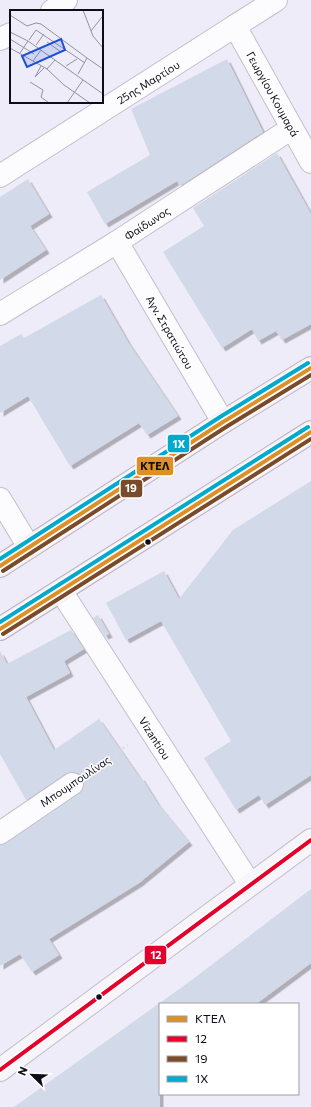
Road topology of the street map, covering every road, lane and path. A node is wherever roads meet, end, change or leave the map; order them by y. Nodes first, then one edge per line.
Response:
1 (66, 0) edge
2 (276, 0) edge
3 (53, 10) edge
4 (235, 26) junction
5 (10, 34) edge
6 (0, 39) edge
7 (292, 128) junction
8 (311, 162) edge
9 (0, 176) edge
10 (117, 242) junction
11 (0, 314) edge
12 (311, 368) edge
13 (223, 422) junction
14 (311, 432) edge
15 (0, 498) edge
16 (29, 547) junction
17 (0, 566) edge
18 (61, 591) junction
19 (0, 630) edge
20 (150, 730) junction
21 (72, 784) joint
22 (0, 833) edge
23 (311, 840) edge
24 (250, 884) junction
25 (0, 1070) edge

1 - 3 street
2 - 4 street, 25ης Μαρτίου
4 - 7 street, Γεωργίου Κουμαρά
4 - 9 street, 25ης Μαρτίου
5 - 6 street
7 - 8 street, Γεωργίου Κουμαρά
7 - 10 street, Φαίδωνος
10 - 11 street, Φαίδωνος
10 - 13 street, Αγν. Στρατιώτου
12 - 13 main road
13 - 16 main road
14 - 18 main road
15 - 16 street
16 - 17 main road
18 - 19 main road
18 - 20 street, Vizantiou
20 - 21 path, Μπουμπουλίνας
20 - 24 street, Vizantiou
21 - 22 street, Μπουμπουλίνας
23 - 24 main road
24 - 25 main road

